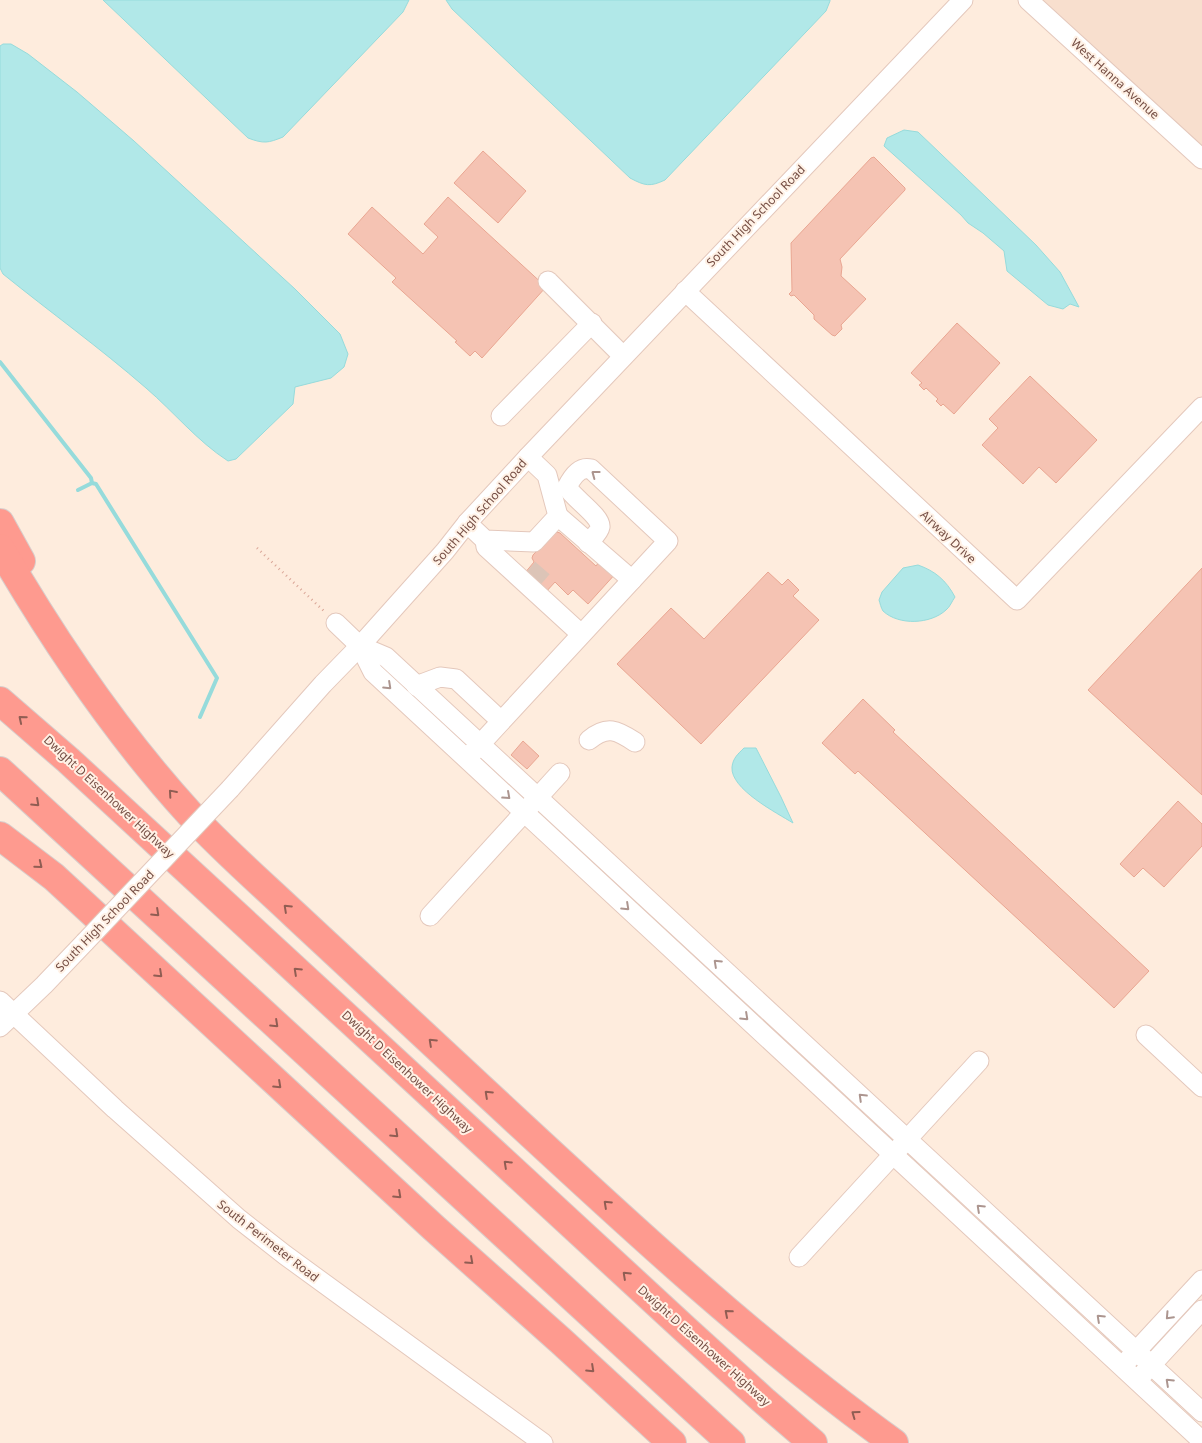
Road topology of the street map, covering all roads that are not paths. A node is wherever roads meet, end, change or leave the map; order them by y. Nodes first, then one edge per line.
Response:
1 (963, 0) edge
2 (1028, 0) edge
3 (1202, 159) edge
4 (548, 281) dead end
5 (684, 291) junction
6 (592, 324) junction
7 (624, 356) junction
8 (1202, 407) edge
9 (501, 416) dead end
10 (528, 457) junction
11 (558, 516) junction
12 (0, 523) edge
13 (467, 523) junction
14 (485, 540) junction
15 (588, 543) junction
16 (0, 548) edge
17 (506, 565) junction
18 (529, 569) tunnel mouth
19 (632, 580) junction
20 (550, 587) tunnel mouth
21 (559, 614) junction
22 (336, 623) road end
23 (581, 634) junction
24 (360, 646) junction
25 (416, 686) junction
26 (0, 701) edge
27 (100, 703) junction
28 (501, 721) junction
29 (589, 740) dead end
30 (635, 742) dead end
31 (480, 744) junction
32 (466, 759) junction
33 (0, 771) edge
34 (560, 773) dead end
35 (537, 798) junction
36 (524, 812) junction
37 (0, 836) edge
38 (430, 916) dead end
39 (0, 1000) edge
40 (14, 1014) junction
41 (0, 1027) edge
42 (1146, 1035) dead end
43 (979, 1061) dead end
44 (1202, 1087) edge
45 (907, 1140) junction
46 (893, 1156) junction
47 (799, 1256) dead end
48 (1202, 1280) edge
49 (1202, 1310) edge
50 (1136, 1351) junction
51 (1122, 1366) junction
52 (1151, 1366) junction
53 (1137, 1381) junction
54 (1202, 1412) edge
55 (1202, 1440) edge
56 (543, 1443) edge
57 (672, 1443) edge
58 (731, 1443) edge
59 (813, 1443) edge
60 (894, 1443) edge

1 - 5 street, South High School Road
2 - 3 street, West Hanna Avenue
4 - 6 street
5 - 7 street, South High School Road
5 - 8 street, Airway Drive
6 - 7 street
6 - 9 street
7 - 10 street, South High School Road
10 - 11 street
10 - 13 street, South High School Road
11 - 14 street
11 - 15 street
12 - 27 highway
13 - 14 street
13 - 24 street, South High School Road
14 - 17 street
15 - 19 street
19 -> 15 street
16 - 27 highway
17 - 18 street
17 - 21 street
19 - 23 street
20 - 21 street
21 - 23 street
22 - 24 street
23 - 28 street
24 - 25 street
24 -> 32 street
24 - 40 street, South High School Road, bridge
25 - 28 street
25 - 31 street
59 -> 26 highway, Dwight D Eisenhower Highway
60 -> 27 highway
28 - 31 street
29 - 30 street
31 - 32 street
31 - 35 street
32 -> 36 street
33 -> 58 highway
34 - 35 street
35 - 36 street
45 -> 35 street
36 - 38 street
36 -> 46 street
37 -> 57 highway
39 - 40 street
40 - 41 street, South High School Road
40 - 56 street, South Perimeter Road
42 - 44 street
43 - 45 street
45 - 46 street
50 -> 45 street
46 - 47 street
46 - 51 street
48 -> 50 street
49 - 52 street
50 - 51 street
50 - 52 street
51 - 53 street
52 - 53 street
54 -> 52 street
53 - 55 street

